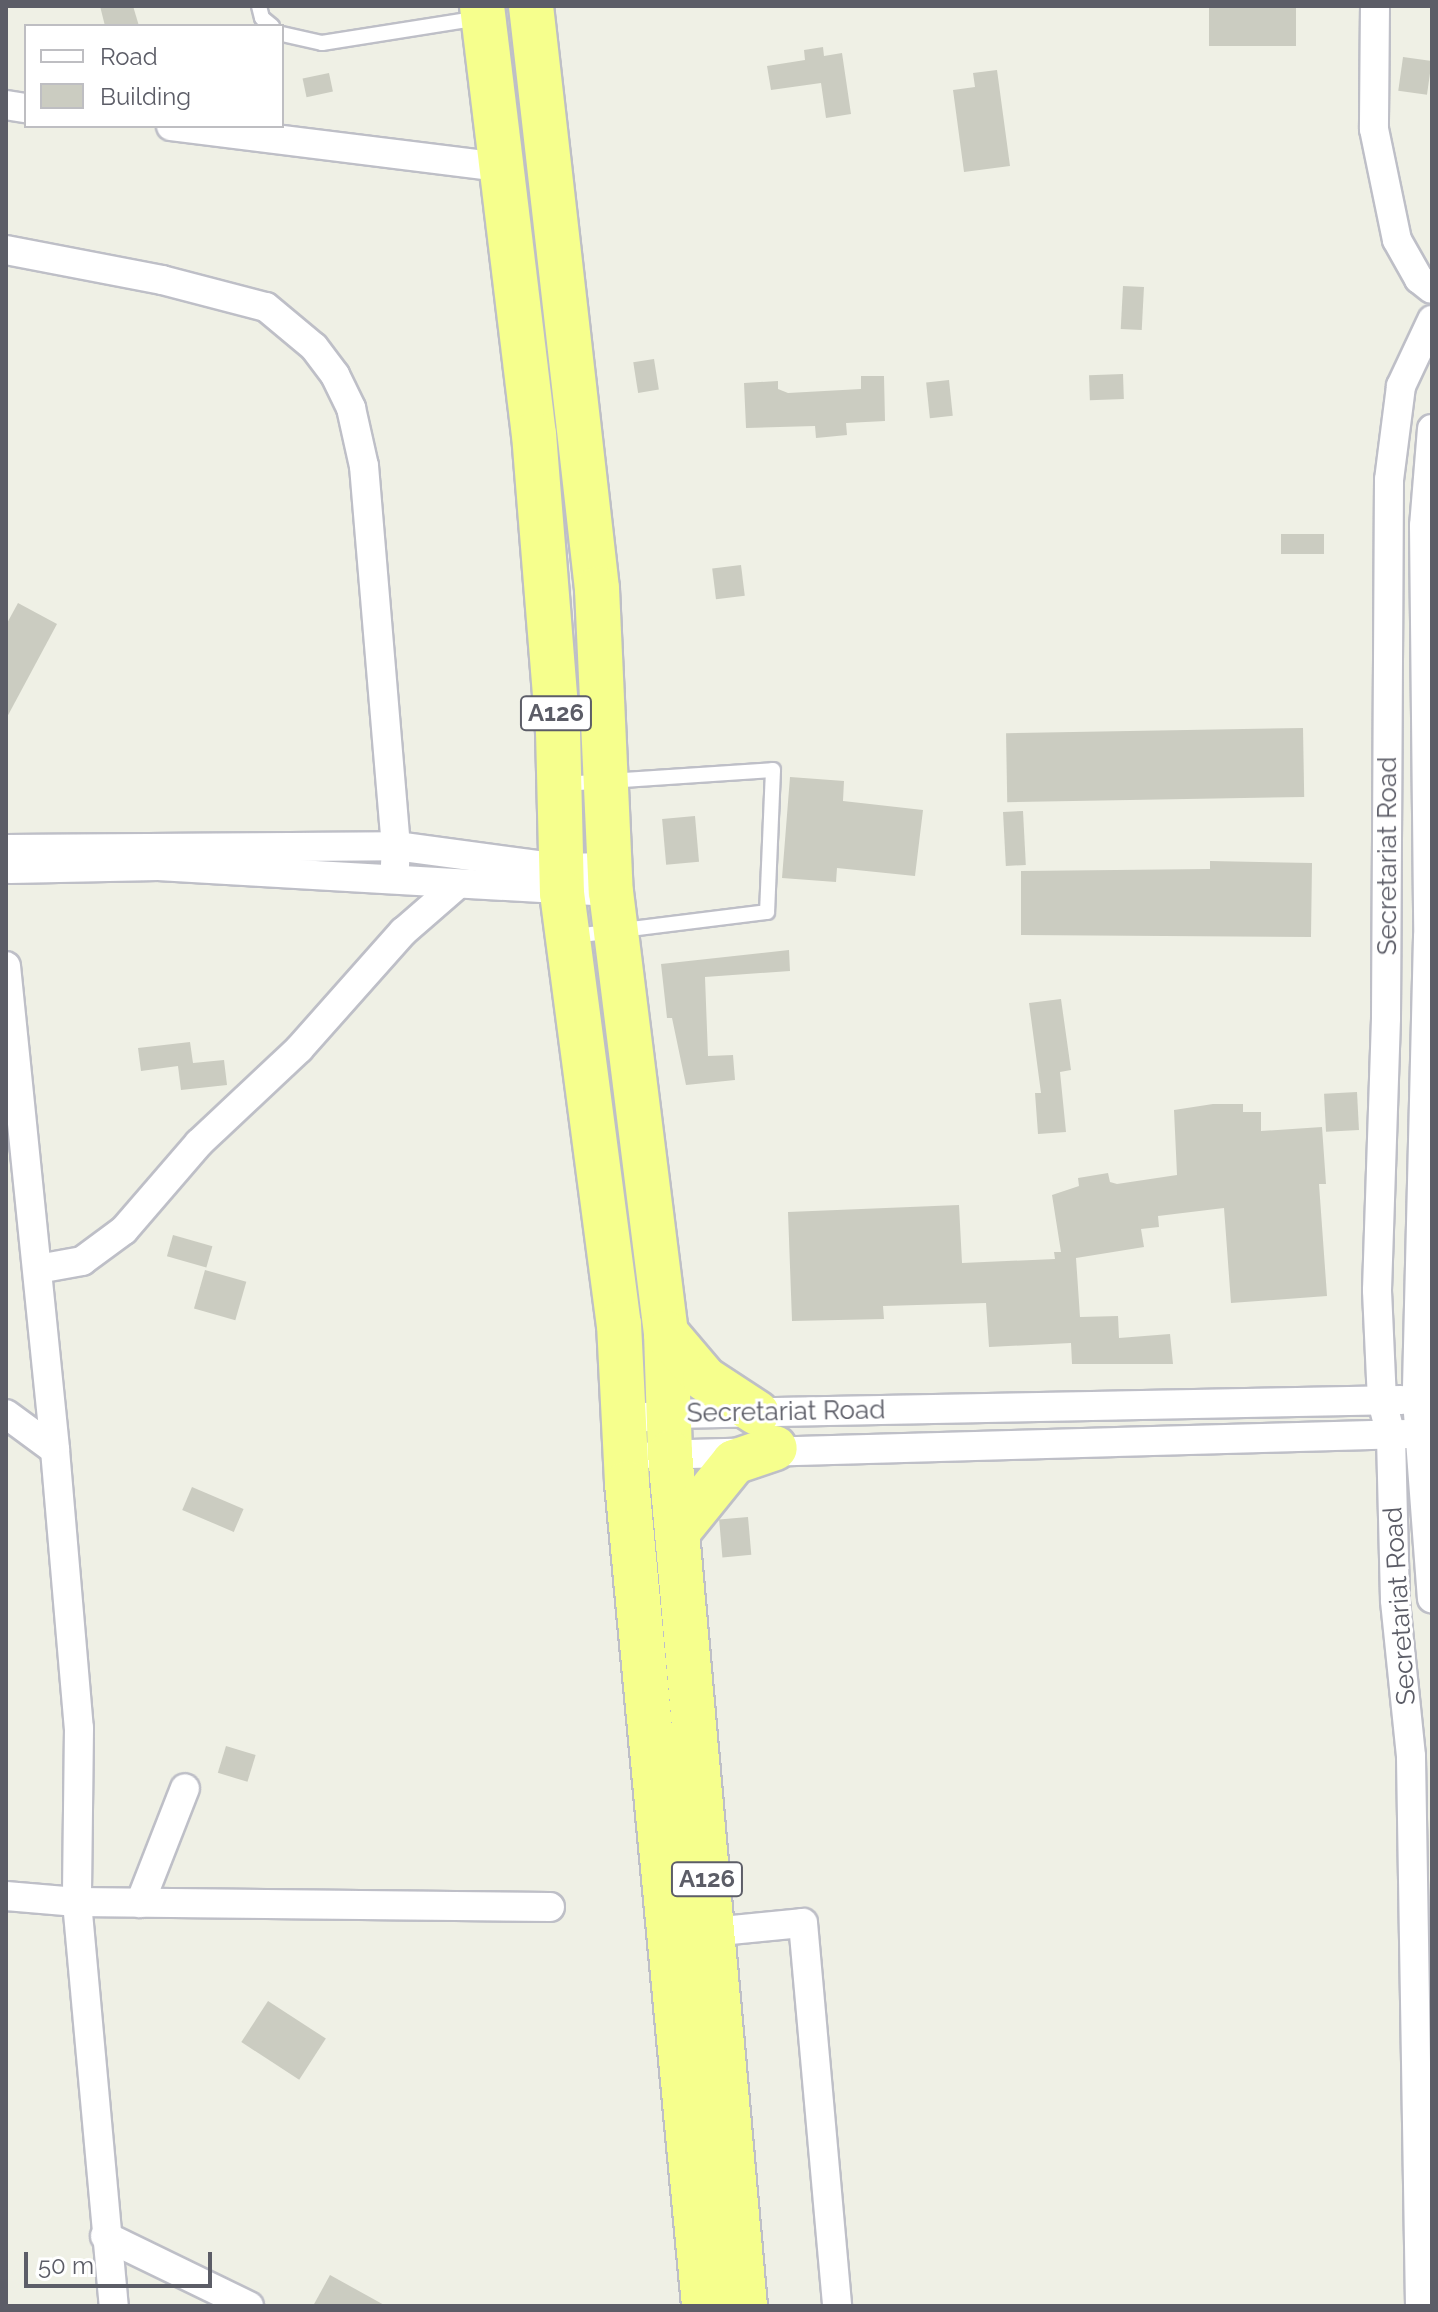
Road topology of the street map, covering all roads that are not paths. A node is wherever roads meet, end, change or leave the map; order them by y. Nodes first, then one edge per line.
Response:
1 (259, 6) edge
2 (531, 6) edge
3 (1375, 6) edge
4 (483, 11) edge
5 (270, 24) edge
6 (284, 34) edge
7 (187, 128) edge
8 (506, 168) junction
9 (6, 250) edge
10 (1432, 289) edge
11 (1432, 320) edge
12 (1432, 429) edge
13 (609, 781) junction
14 (558, 784) junction
15 (396, 846) junction
16 (7, 861) edge
17 (394, 879) junction
18 (561, 880) junction
19 (457, 885) junction
20 (612, 897) junction
21 (570, 937) junction
22 (6, 966) edge
23 (15, 1117) edge
24 (38, 1269) junction
25 (666, 1333) junction
26 (1424, 1399) edge
27 (1382, 1401) junction
28 (6, 1414) edge
29 (766, 1430) junction
30 (670, 1433) junction
31 (1414, 1433) edge
32 (624, 1439) junction
33 (55, 1450) junction
34 (680, 1529) junction
35 (1432, 1598) edge
36 (185, 1788) dead end
37 (6, 1896) edge
38 (77, 1902) junction
39 (140, 1903) junction
40 (550, 1907) dead end
41 (711, 1932) junction
42 (105, 2236) junction
43 (114, 2306) edge
44 (249, 2306) edge
45 (704, 2306) edge
46 (745, 2306) edge
47 (837, 2306) edge
48 (1420, 2306) edge

1 - 5 lane
2 - 13 highway, A126
3 - 10 street
4 - 6 lane
4 - 8 highway, A126
7 - 8 street
8 - 14 highway, A126
9 - 15 street
11 - 27 street, Secretariat Road
12 - 26 street, Secretariat Road
13 - 14 lane
13 - 20 highway, A126
13 - 20 lane
14 - 18 highway, A126
15 - 16 street
15 - 17 street
15 - 18 street
16 - 17 street
17 - 19 street
18 - 19 street
18 - 20 street
18 - 21 highway, A126
19 - 24 street
20 - 21 lane
20 - 25 highway, A126
21 - 32 highway, A126
22 - 23 street
23 - 24 street
24 - 33 street
25 - 29 highway
25 - 30 highway, A126
26 - 27 street, Secretariat Road
26 - 31 street, Secretariat Road
27 - 29 street, Secretariat Road
27 - 31 street, Secretariat Road
28 - 33 street
29 - 30 street, Secretariat Road
29 - 30 street, Secretariat Road
29 - 31 street, Secretariat Road
29 - 34 highway
30 - 32 street
30 - 32 street
30 - 34 highway, A126
31 - 35 street, Secretariat Road
31 - 48 street, Secretariat Road
32 - 45 highway, A126
33 - 38 street
34 - 41 highway, A126
36 - 39 street
37 - 38 street
38 - 39 street
38 - 42 street
39 - 40 street
41 - 46 highway, A126
41 - 47 street
42 - 43 street
42 - 44 street

